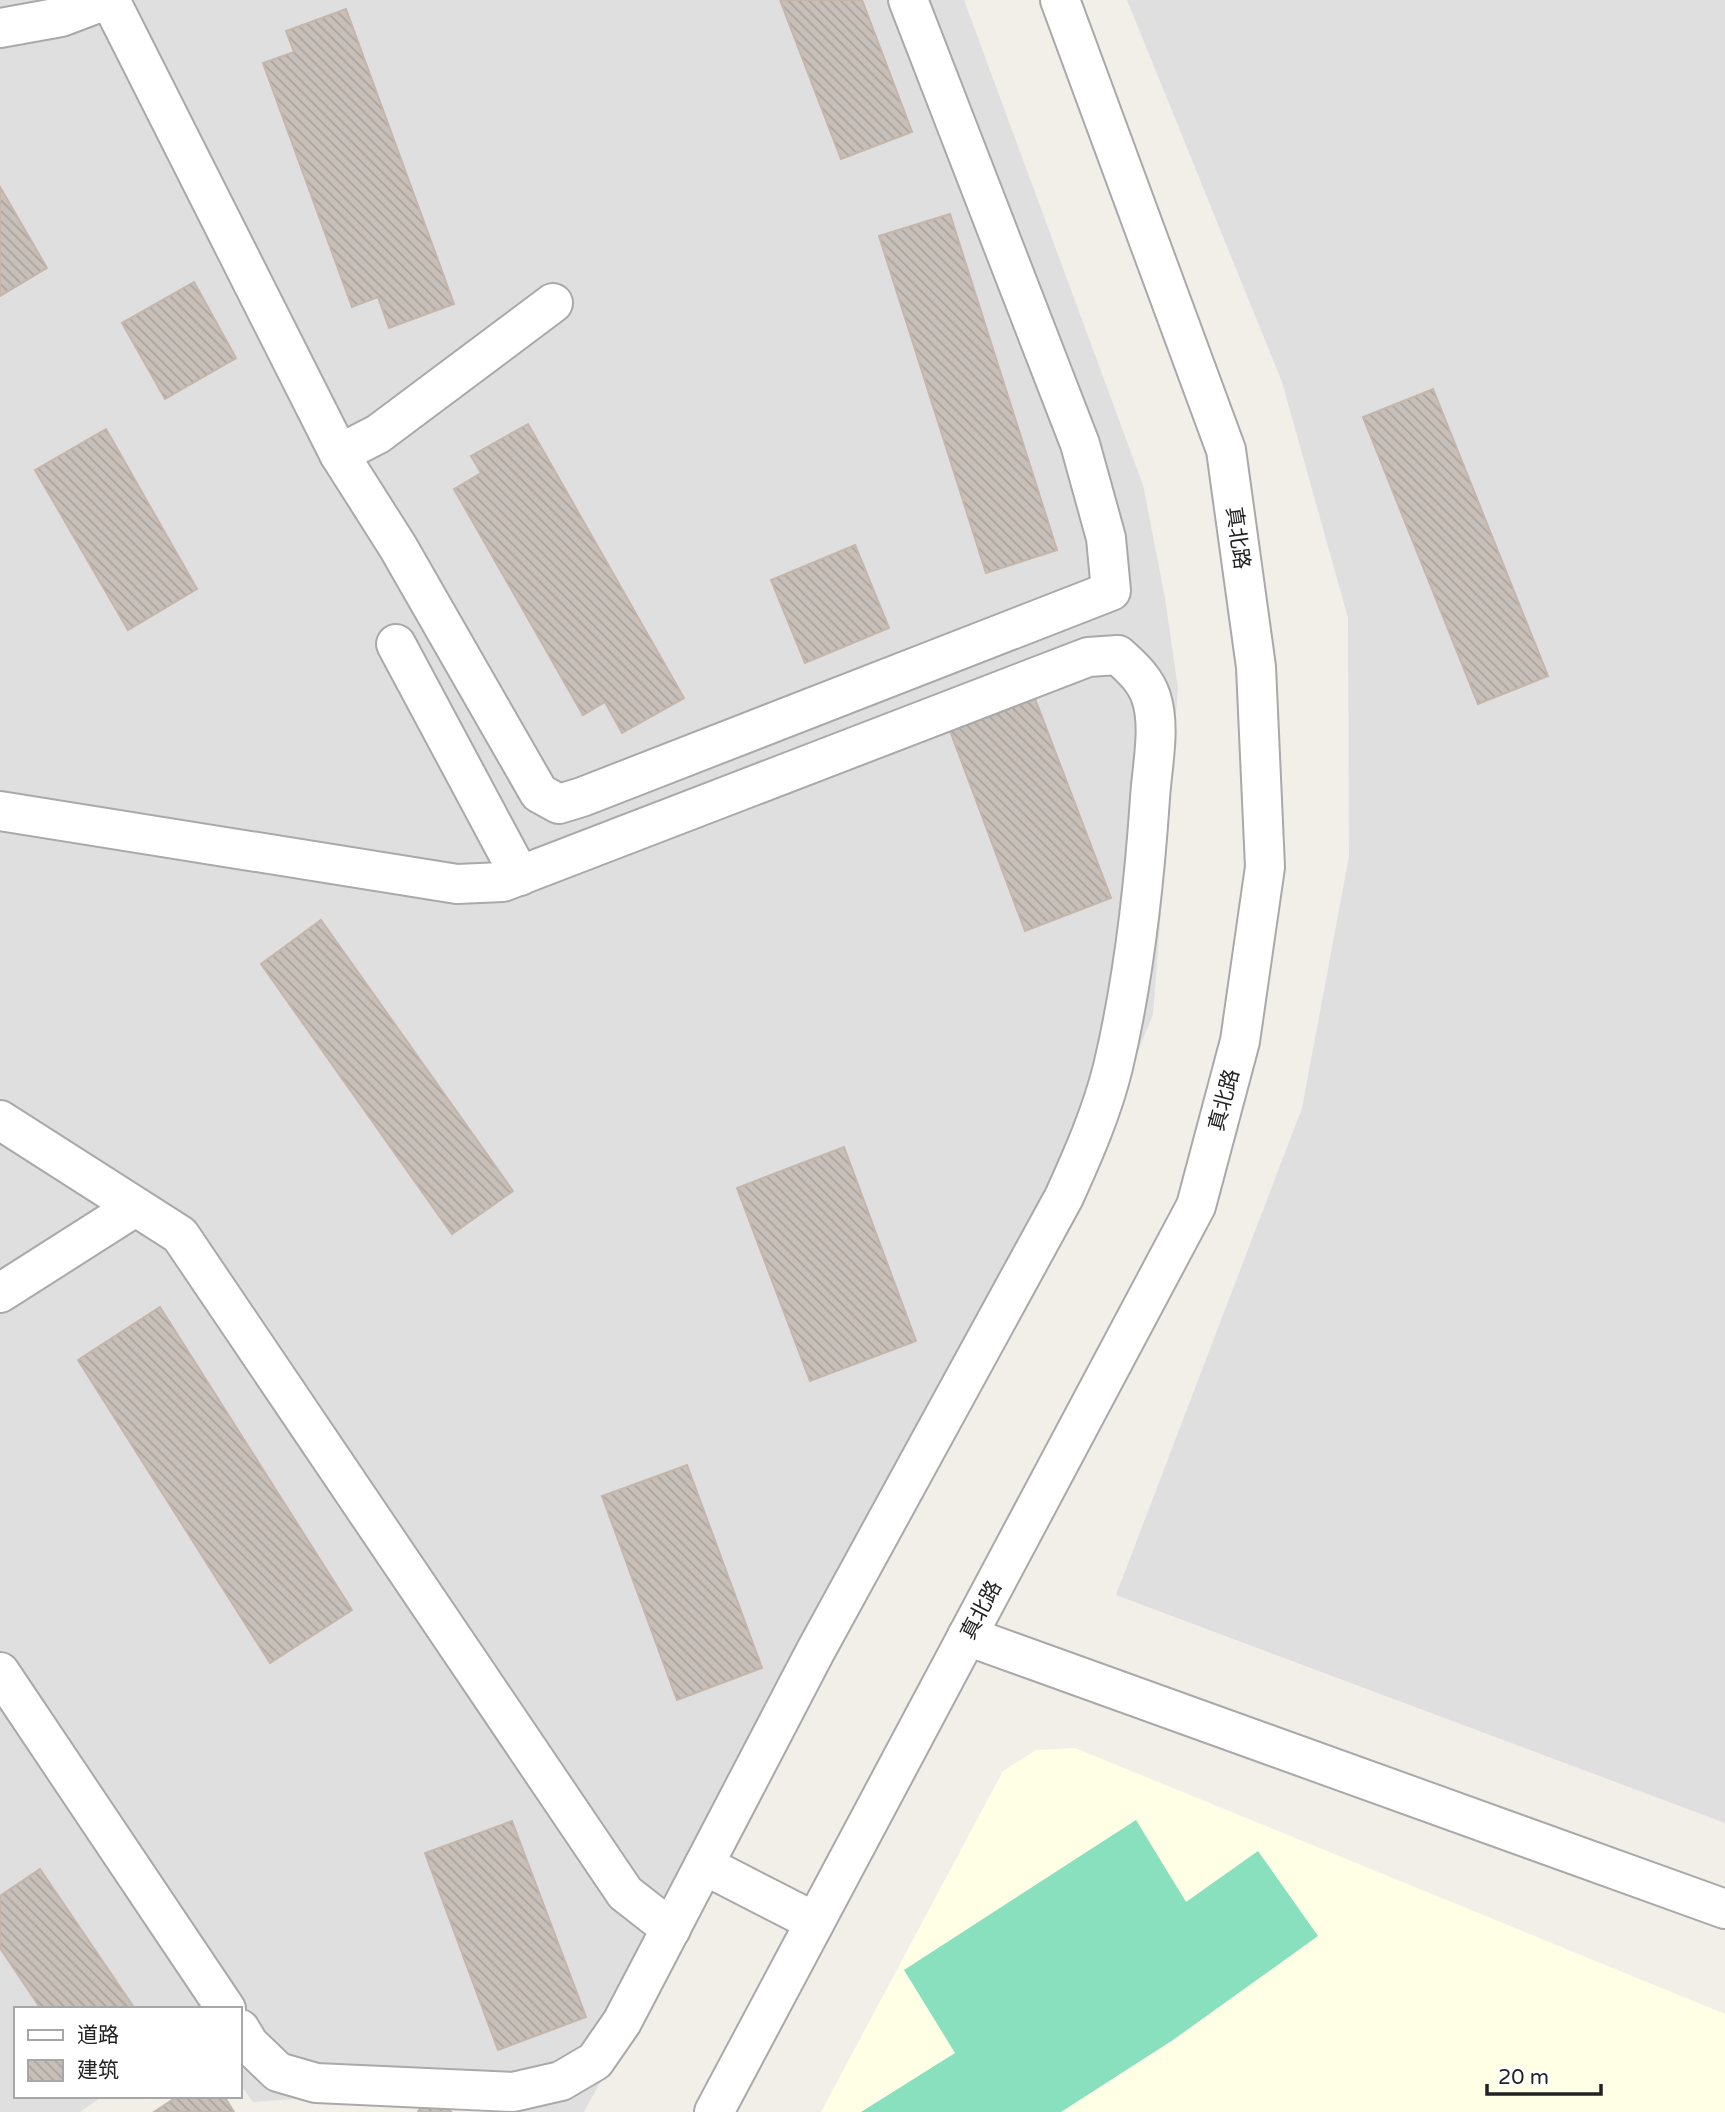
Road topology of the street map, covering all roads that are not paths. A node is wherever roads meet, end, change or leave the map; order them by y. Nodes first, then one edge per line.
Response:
1 (108, 0) edge
2 (908, 0) edge
3 (1060, 0) edge
4 (0, 28) edge
5 (552, 303) dead end
6 (339, 454) junction
7 (396, 644) dead end
8 (0, 811) edge
9 (520, 876) junction
10 (0, 1120) edge
11 (135, 1207) junction
12 (0, 1293) edge
13 (967, 1636) junction
14 (0, 1672) edge
15 (704, 1865) junction
16 (1725, 1909) edge
17 (815, 1922) junction
18 (671, 1929) junction
19 (225, 2007) edge
20 (242, 2032) edge
21 (714, 2112) edge

1 - 4 street
1 - 6 street
2 - 6 street
3 - 13 street, 真北路
5 - 6 street
7 - 9 street
8 - 9 street
9 - 15 street
10 - 11 street
11 - 12 street
11 - 18 street
13 - 16 street
13 - 17 street, 真北路
14 - 19 street
15 - 17 street
15 - 18 street
17 - 21 street, 真北路
18 - 20 street

